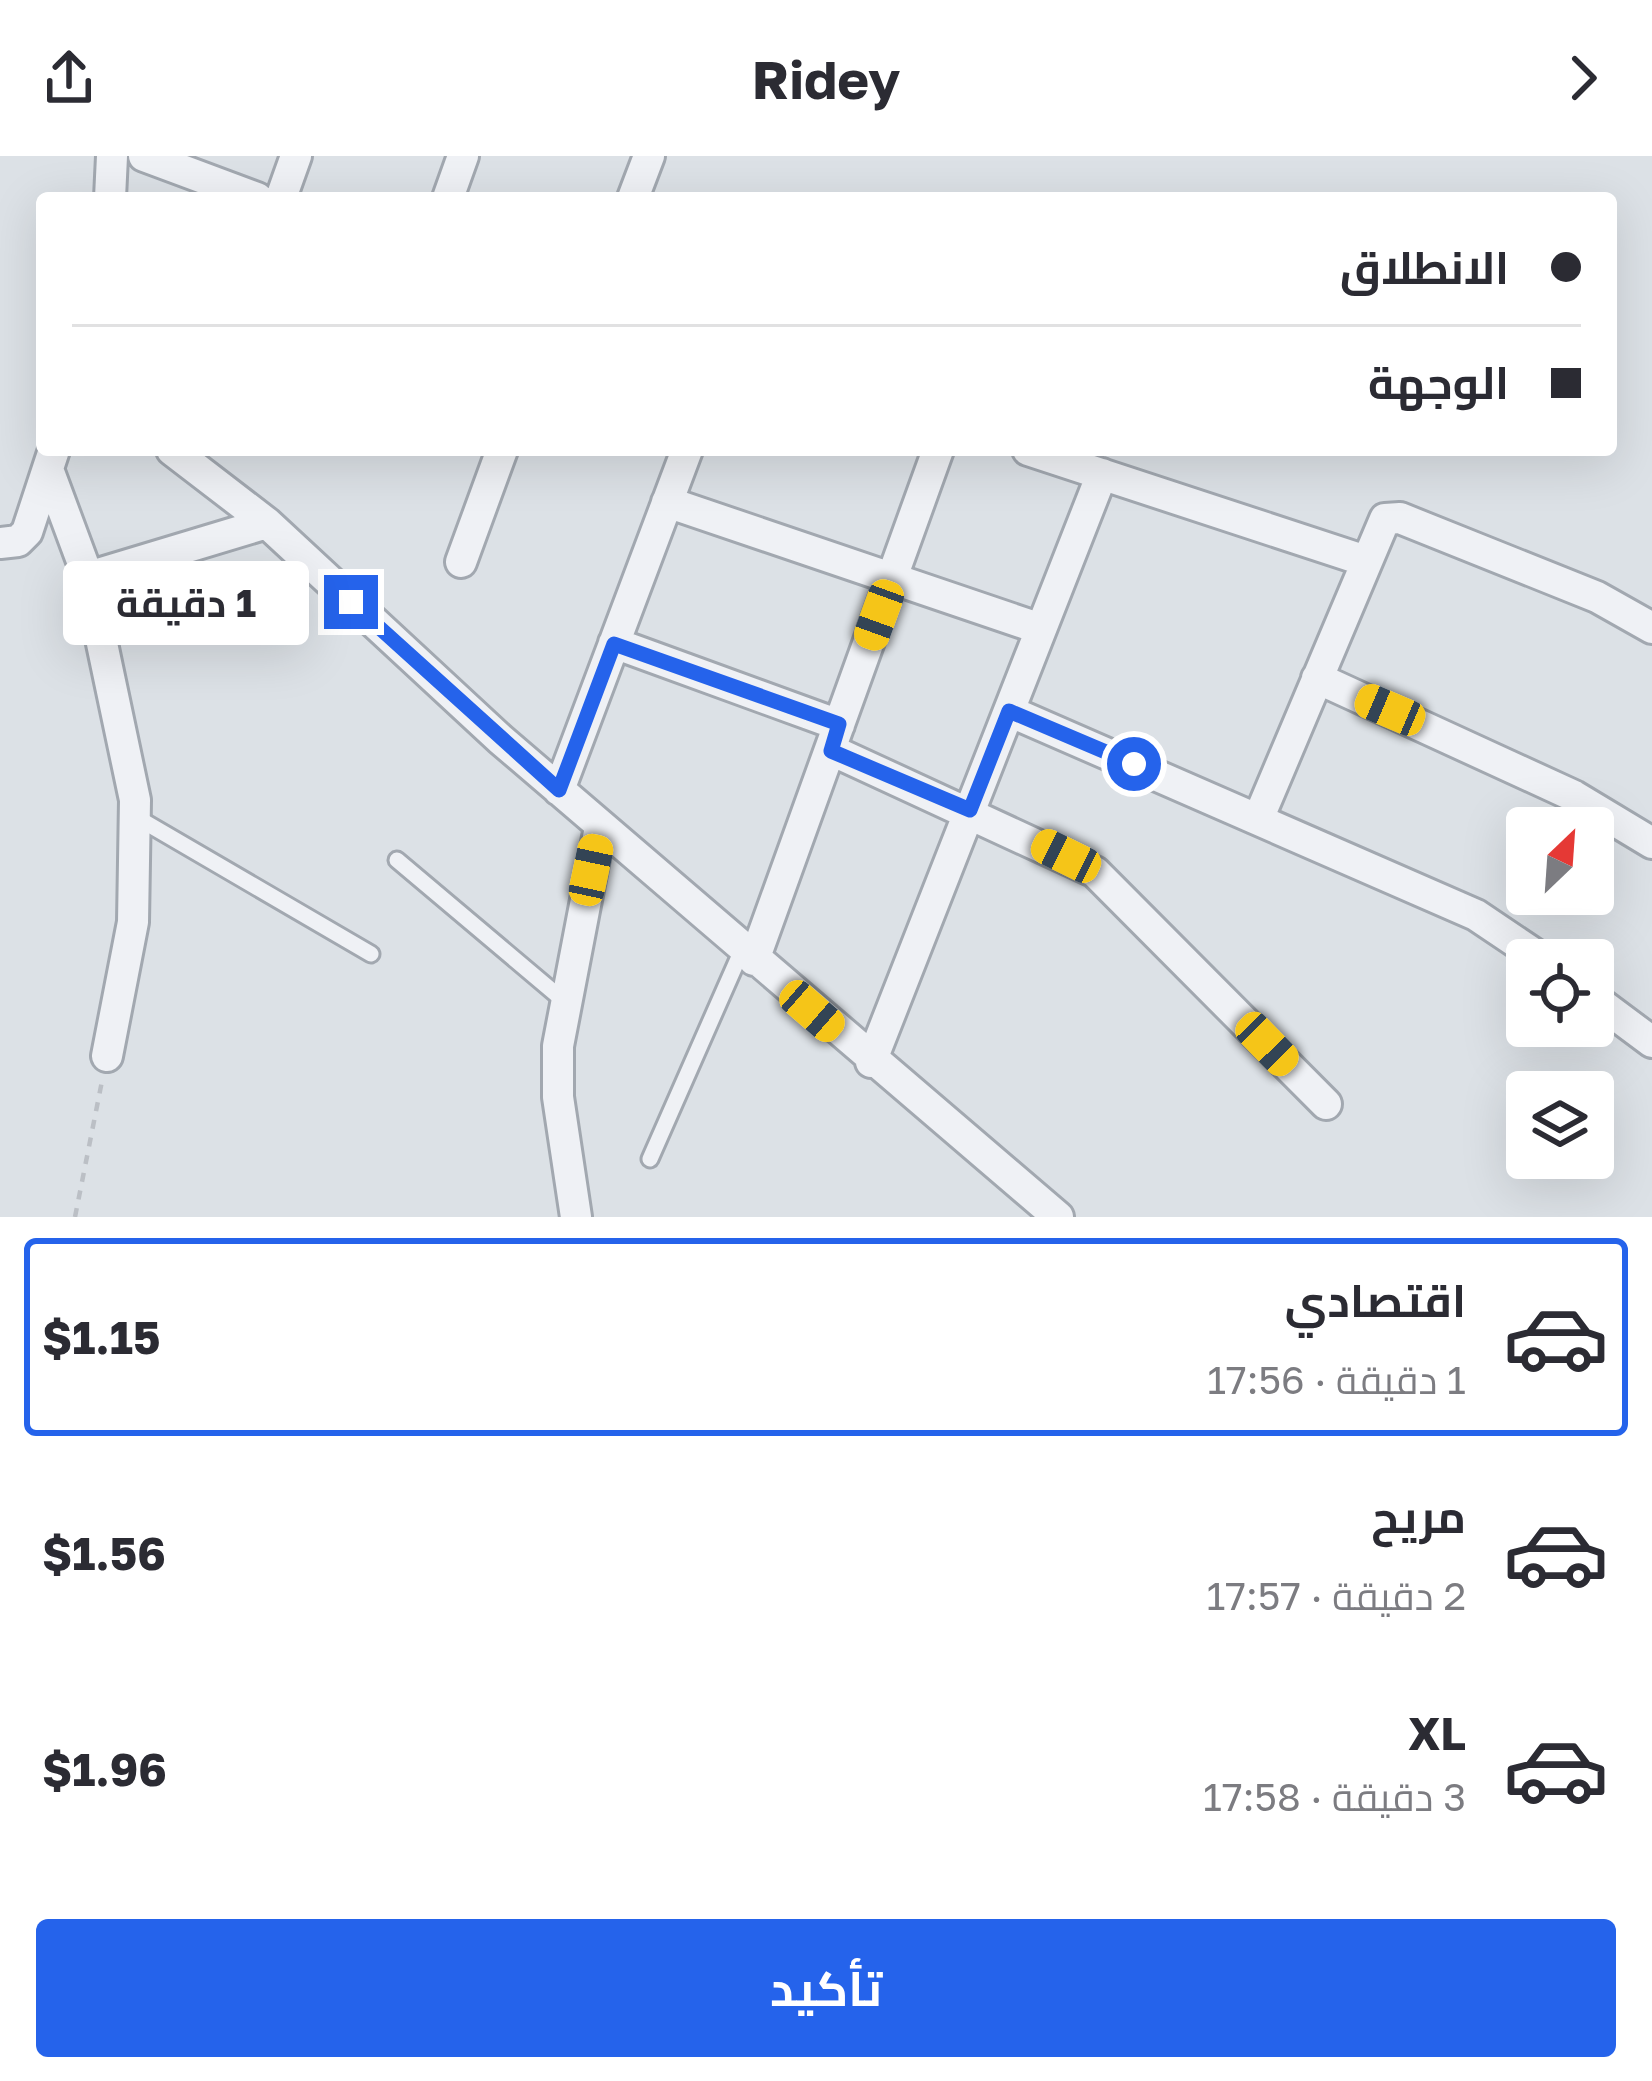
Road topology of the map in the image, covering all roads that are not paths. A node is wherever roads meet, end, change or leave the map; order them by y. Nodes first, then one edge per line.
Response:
1 (112, 156) edge
2 (144, 156) edge
3 (296, 156) edge
4 (463, 156) edge
5 (649, 156) edge
6 (110, 192) edge
7 (241, 192) edge
8 (283, 192) edge
9 (450, 192) edge
10 (635, 192) edge
11 (180, 456) edge
12 (500, 456) edge
13 (685, 456) edge
14 (936, 456) edge
15 (1046, 456) edge
16 (52, 461) edge
17 (1102, 474) junction
18 (667, 502) junction
19 (267, 523) junction
20 (0, 543) edge
21 (1366, 561) junction
22 (461, 562) dead end
23 (88, 578) junction
24 (892, 578) junction
25 (1041, 628) junction
26 (1652, 628) edge
27 (614, 644) junction
28 (1317, 678) junction
29 (1009, 711) junction
30 (835, 738) junction
31 (559, 790) junction
32 (970, 810) junction
33 (136, 817) junction
34 (1259, 817) junction
35 (600, 827) junction
36 (1652, 843) edge
37 (397, 860) dead end
38 (1512, 939) edge
39 (371, 954) dead end
40 (748, 955) junction
41 (563, 1000) junction
42 (1614, 1014) edge
43 (1652, 1042) edge
44 (107, 1056) road end
45 (871, 1062) junction
46 (1326, 1104) dead end
47 (650, 1159) dead end
48 (577, 1217) edge
49 (1058, 1217) edge

1 - 6 street
2 - 7 street
3 - 8 street
4 - 9 street
5 - 10 street
11 - 19 street
12 - 22 street
13 - 18 street
14 - 24 street
15 - 17 street
16 - 20 street
16 - 23 street
17 - 21 street
17 - 25 street
18 - 24 street
18 - 27 street
19 - 23 street
19 - 31 street
21 - 26 street
21 - 28 street
23 - 33 street
24 - 25 street
24 - 30 street
25 - 29 street
27 - 30 street
27 - 31 street
28 - 34 street
28 - 36 street
29 - 32 street
29 - 34 street
30 - 32 street
30 - 40 street
31 - 35 street
32 - 45 street
32 - 46 street
33 - 39 lane
33 - 44 street
34 - 38 street
35 - 40 street
35 - 41 street
37 - 41 lane
40 - 45 street
40 - 47 lane
41 - 48 street
42 - 43 street
45 - 49 street

